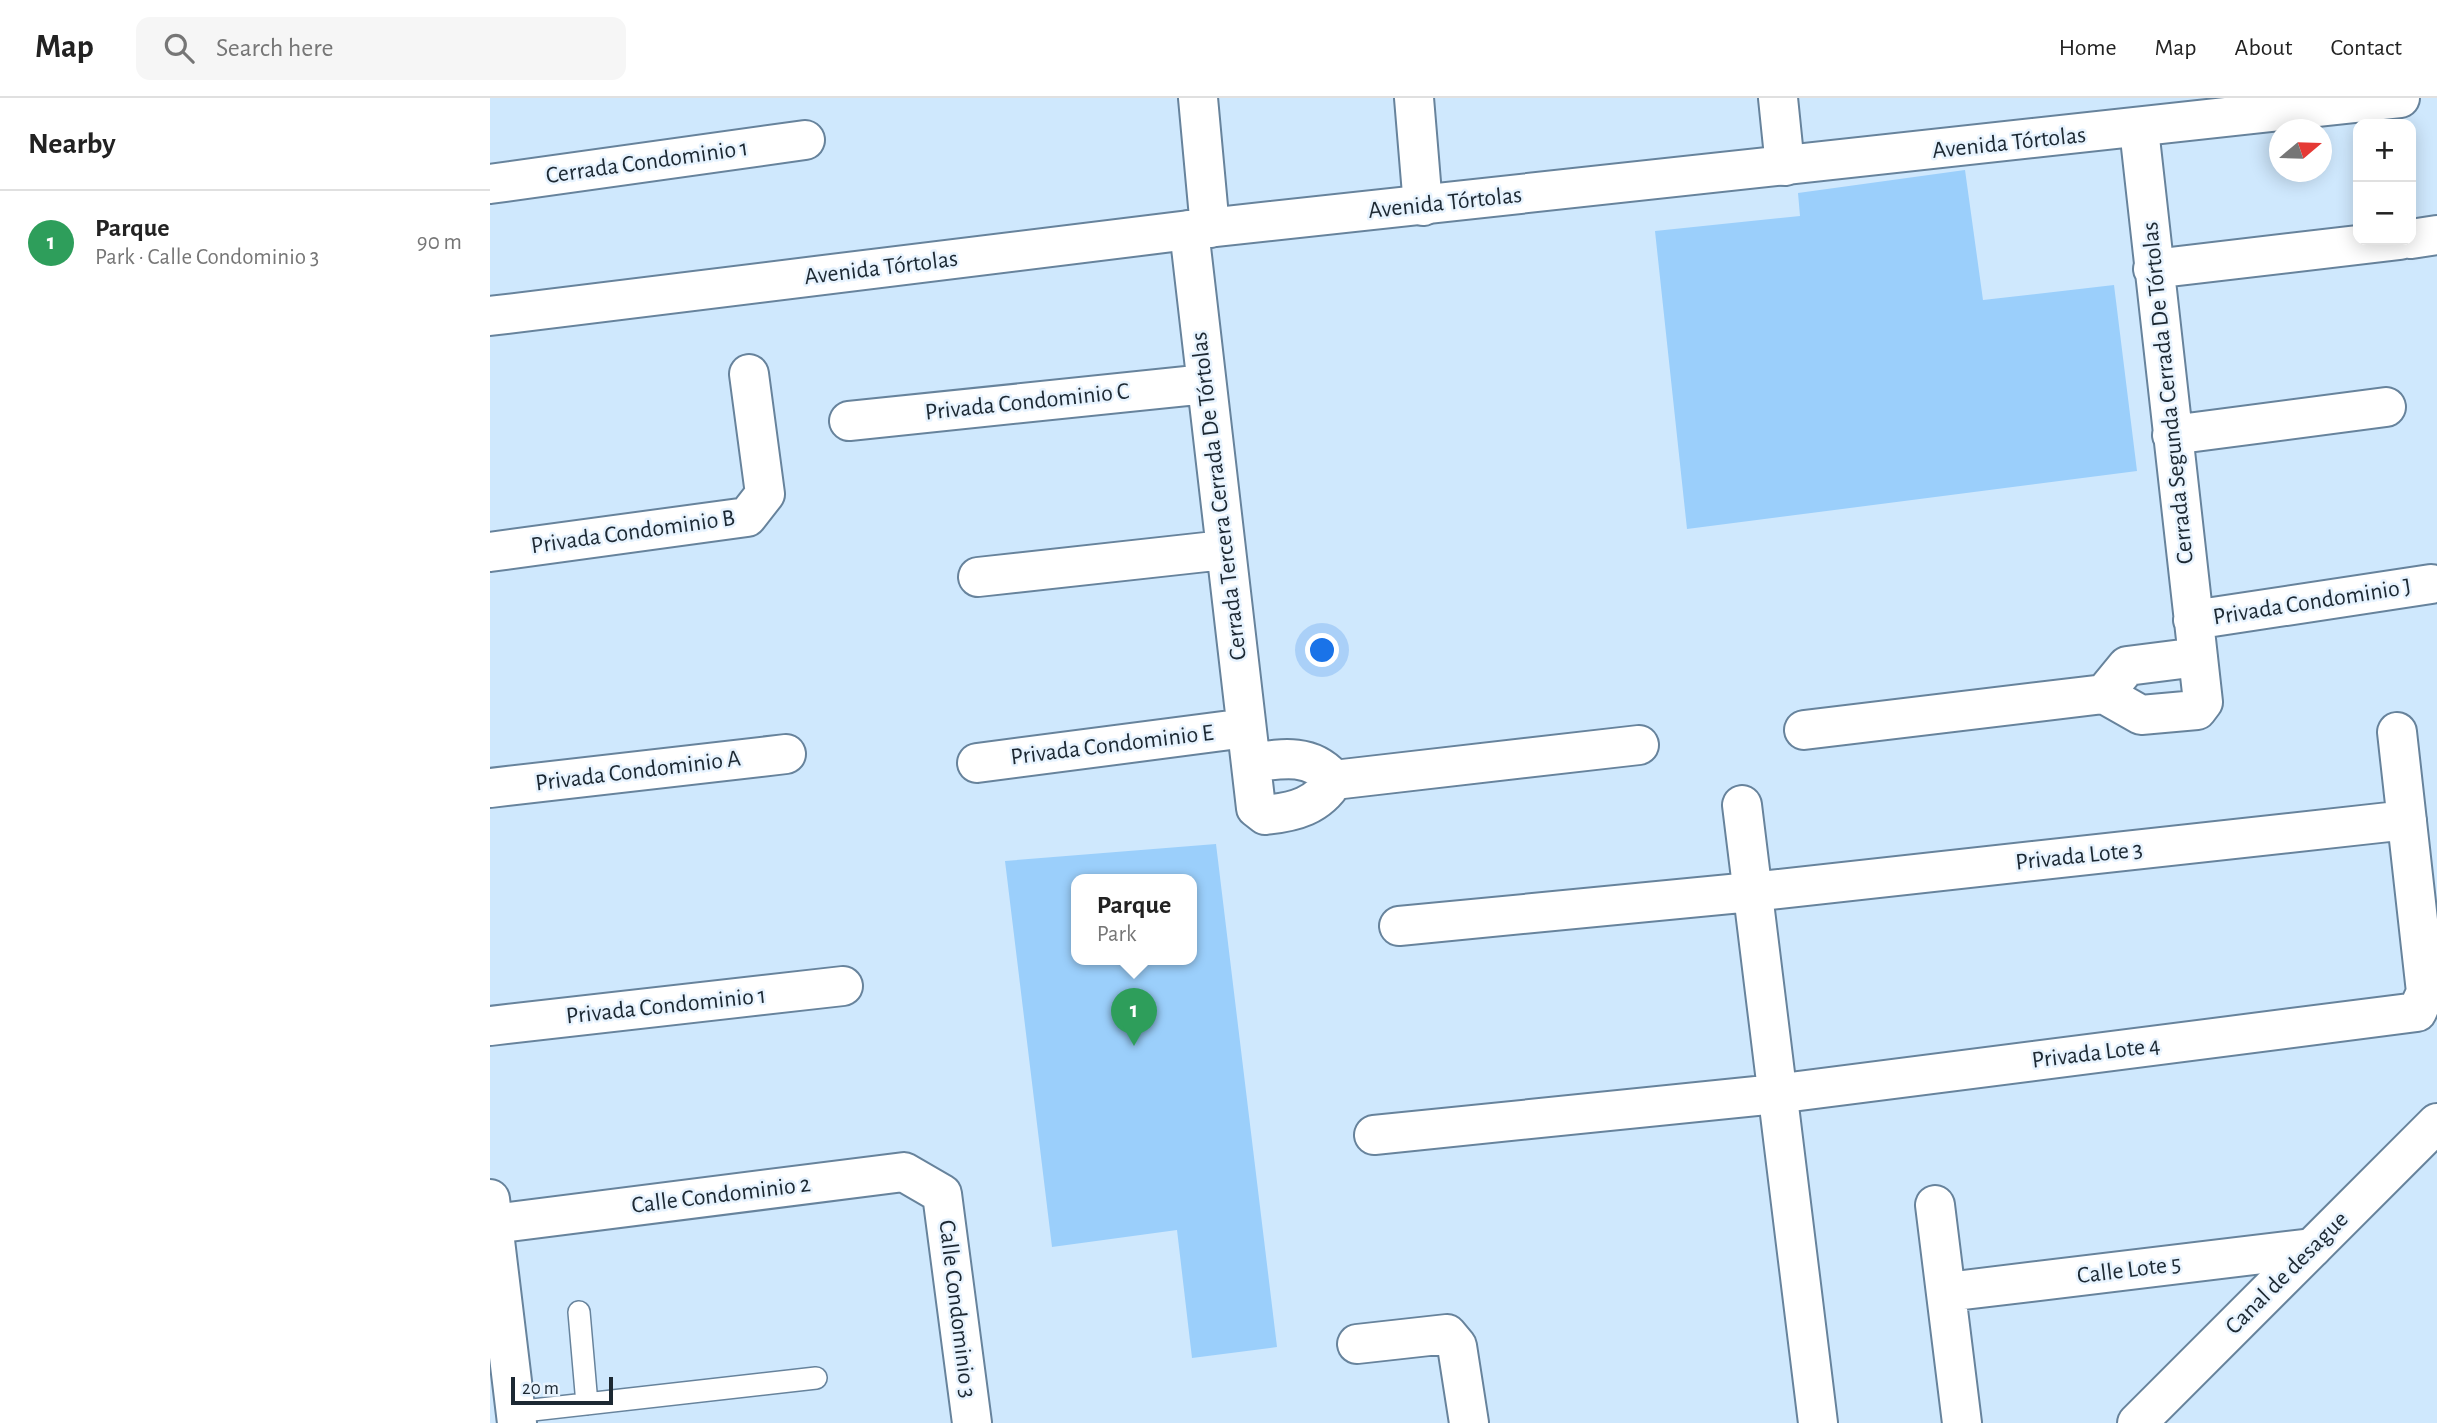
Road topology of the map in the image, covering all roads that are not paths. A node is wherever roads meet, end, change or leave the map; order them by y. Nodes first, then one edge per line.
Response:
1 (1198, 98) edge
2 (1414, 98) edge
3 (1778, 98) edge
4 (2400, 98) edge
5 (2139, 129) junction
6 (805, 141) dead end
7 (1786, 166) junction
8 (490, 184) edge
9 (1423, 206) junction
10 (1200, 229) junction
11 (2437, 235) edge
12 (2416, 238) edge
13 (2357, 245) edge
14 (2153, 269) junction
15 (490, 316) edge
16 (750, 374) dead end
17 (1206, 384) junction
18 (2386, 407) dead end
19 (849, 421) dead end
20 (2172, 435) junction
21 (1224, 550) junction
22 (490, 552) edge
23 (978, 577) dead end
24 (2431, 584) dead end
25 (2195, 638) junction
26 (2104, 694) junction
27 (1804, 730) dead end
28 (2397, 732) dead end
29 (1249, 745) junction
30 (1639, 745) dead end
31 (786, 754) dead end
32 (977, 763) dead end
33 (1334, 780) junction
34 (490, 788) edge
35 (1742, 805) dead end
36 (2407, 820) junction
37 (1752, 892) junction
38 (1399, 926) dead end
39 (843, 986) dead end
40 (490, 1026) edge
41 (1776, 1094) junction
42 (2437, 1123) edge
43 (1374, 1135) dead end
44 (942, 1194) joint
45 (1935, 1205) dead end
46 (492, 1212) edge
47 (2312, 1248) junction
48 (1947, 1292) junction
49 (579, 1312) dead end
50 (1357, 1344) dead end
51 (816, 1378) dead end
52 (587, 1404) junction
53 (516, 1417) edge
54 (972, 1423) edge
55 (1469, 1423) edge
56 (1818, 1423) edge
57 (1962, 1423) edge
58 (2137, 1423) edge

1 - 10 street, Cerrada Tercera Cerrada De Tórtolas
2 - 9 street
3 - 7 street
4 - 5 street, Avenida Tórtolas
5 - 7 street, Avenida Tórtolas
5 - 14 street, Cerrada Segunda Cerrada De Tórtolas
6 - 8 street, Cerrada Condominio 1
7 - 9 street, Avenida Tórtolas
9 - 10 street, Avenida Tórtolas
10 - 15 street, Avenida Tórtolas
10 - 17 street, Cerrada Tercera Cerrada De Tórtolas
11 - 12 street
13 - 14 street
14 - 20 street, Cerrada Segunda Cerrada De Tórtolas
16 - 22 street, Privada Condominio B
17 - 19 street, Privada Condominio C
17 - 21 street, Cerrada Tercera Cerrada De Tórtolas
18 - 20 street
20 - 25 street, Cerrada Segunda Cerrada De Tórtolas
21 - 23 street
21 - 29 street, Cerrada Tercera Cerrada De Tórtolas
24 - 25 street, Privada Condominio J
25 - 26 street
25 - 26 street, Cerrada Segunda Cerrada De Tórtolas
26 - 27 street
28 - 36 street
29 - 32 street, Privada Condominio E
29 - 33 street
29 - 33 street, Cerrada Tercera Cerrada De Tórtolas
30 - 33 street
31 - 34 street, Privada Condominio A
35 - 37 street
36 - 37 street, Privada Lote 3
36 - 41 street, Privada Lote 4
37 - 38 street, Privada Lote 3
37 - 41 street
39 - 40 street, Privada Condominio 1
41 - 43 street, Privada Lote 4
41 - 56 street
42 - 47 street, Canal de desague
44 - 46 street, Calle Condominio 2
44 - 54 street, Calle Condominio 3
45 - 48 street
46 - 53 street
47 - 48 street, Calle Lote 5
47 - 58 street, Canal de desague
48 - 57 street
49 - 52 lane
50 - 55 street
51 - 52 lane
52 - 53 lane

